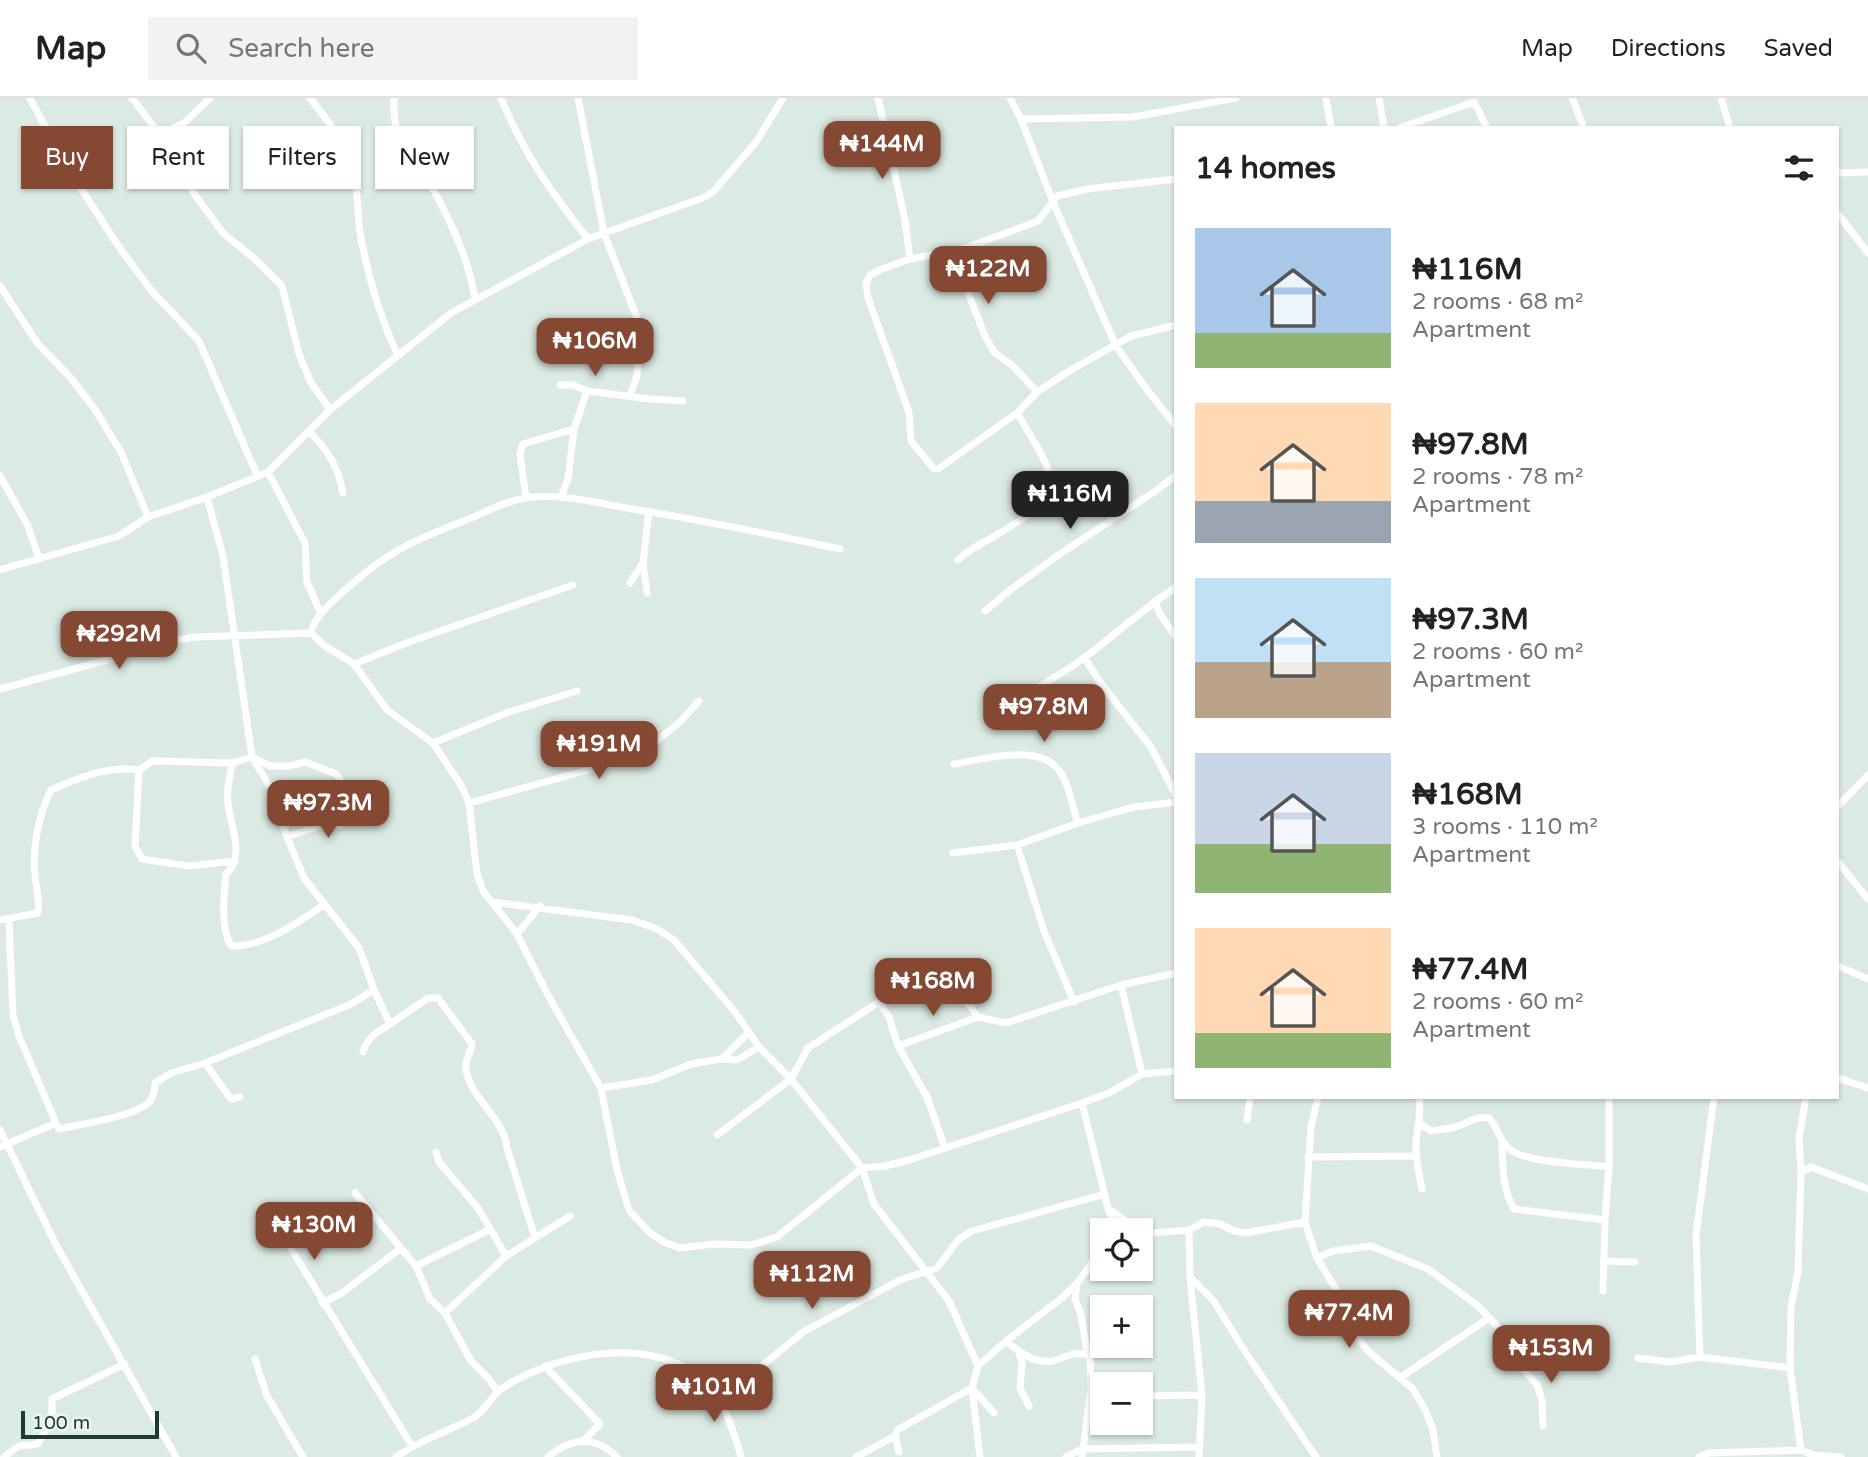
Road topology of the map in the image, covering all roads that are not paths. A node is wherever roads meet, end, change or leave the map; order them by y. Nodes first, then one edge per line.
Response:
1 (30, 98) edge
2 (142, 98) edge
3 (211, 98) edge
4 (310, 98) edge
5 (394, 98) edge
6 (501, 98) edge
7 (578, 98) edge
8 (783, 98) edge
9 (878, 98) edge
10 (1010, 98) edge
11 (1236, 98) edge
12 (1326, 98) edge
13 (1379, 98) edge
14 (1721, 98) edge
15 (1473, 100) edge
16 (1573, 100) dead end
17 (133, 101) edge
18 (1021, 119) junction
19 (153, 126) edge
20 (178, 126) edge
21 (1331, 126) edge
22 (1384, 126) edge
23 (1404, 126) edge
24 (1486, 126) edge
25 (1583, 126) edge
26 (1729, 126) edge
27 (1839, 173) edge
28 (1868, 173) edge
29 (1174, 179) edge
30 (192, 189) edge
31 (1053, 202) junction
32 (1839, 215) edge
33 (604, 233) junction
34 (588, 239) junction
35 (960, 250) junction
36 (1868, 253) edge
37 (910, 259) junction
38 (0, 286) edge
39 (475, 299) junction
40 (1174, 325) edge
41 (1116, 346) junction
42 (398, 356) junction
43 (559, 385) dead end
44 (587, 391) junction
45 (1037, 392) junction
46 (630, 395) junction
47 (684, 401) dead end
48 (330, 410) junction
49 (1017, 413) junction
50 (1174, 424) edge
51 (574, 429) junction
52 (309, 432) junction
53 (268, 472) junction
54 (257, 475) junction
55 (0, 476) edge
56 (1174, 477) edge
57 (343, 493) dead end
58 (561, 496) junction
59 (207, 497) junction
60 (526, 498) junction
61 (649, 511) junction
62 (148, 517) junction
63 (840, 549) dead end
64 (39, 558) junction
65 (958, 560) dead end
66 (643, 563) junction
67 (0, 570) edge
68 (631, 583) dead end
69 (573, 585) dead end
70 (1174, 588) edge
71 (648, 593) dead end
72 (1155, 601) junction
73 (985, 611) dead end
74 (321, 614) junction
75 (311, 633) junction
76 (1174, 633) edge
77 (236, 636) junction
78 (1084, 657) junction
79 (354, 664) junction
80 (0, 690) edge
81 (577, 691) dead end
82 (699, 701) dead end
83 (987, 715) dead end
84 (433, 743) junction
85 (252, 757) junction
86 (232, 763) junction
87 (954, 764) dead end
88 (139, 770) junction
89 (1868, 775) edge
90 (1174, 792) edge
91 (1174, 802) edge
92 (469, 803) junction
93 (1839, 805) edge
94 (1078, 823) junction
95 (286, 837) junction
96 (1017, 845) junction
97 (953, 853) dead end
98 (235, 861) junction
99 (1839, 863) edge
100 (1868, 899) edge
101 (493, 902) junction
102 (326, 904) junction
103 (540, 906) junction
104 (4, 920) edge
105 (517, 934) junction
106 (1839, 965) edge
107 (1174, 973) edge
108 (1868, 979) edge
109 (1121, 985) junction
110 (374, 990) junction
111 (963, 997) dead end
112 (1074, 1002) junction
113 (978, 1017) junction
114 (390, 1024) junction
115 (749, 1032) junction
116 (898, 1046) junction
117 (759, 1047) junction
118 (363, 1052) dead end
119 (721, 1059) junction
120 (205, 1063) junction
121 (1174, 1071) edge
122 (1142, 1074) junction
123 (1839, 1078) edge
124 (791, 1079) junction
125 (601, 1088) junction
126 (1868, 1088) edge
127 (240, 1097) dead end
128 (1250, 1099) edge
129 (1318, 1099) edge
130 (1419, 1099) edge
131 (1609, 1099) edge
132 (1714, 1099) edge
133 (1806, 1099) edge
134 (1082, 1103) junction
135 (1247, 1120) dead end
136 (56, 1123) junction
137 (1421, 1124) junction
138 (0, 1130) edge
139 (717, 1135) dead end
140 (1502, 1142) junction
141 (3, 1145) edge
142 (945, 1148) junction
143 (436, 1152) dead end
144 (1416, 1156) junction
145 (1308, 1157) junction
146 (1609, 1167) junction
147 (862, 1168) junction
148 (1801, 1172) junction
149 (1422, 1189) dead end
150 (1868, 1189) edge
151 (355, 1193) dead end
152 (1105, 1194) junction
153 (1108, 1208) junction
154 (570, 1216) dead end
155 (1112, 1218) edge
156 (1122, 1218) edge
157 (1605, 1220) junction
158 (1305, 1222) junction
159 (489, 1230) junction
160 (1189, 1230) junction
161 (1153, 1232) edge
162 (282, 1234) dead end
163 (535, 1237) junction
164 (401, 1248) junction
165 (506, 1256) junction
166 (1317, 1258) junction
167 (1603, 1261) junction
168 (1635, 1262) dead end
169 (1090, 1265) edge
170 (416, 1266) junction
171 (928, 1271) junction
172 (1190, 1278) junction
173 (1077, 1283) junction
174 (1603, 1291) dead end
175 (1063, 1297) junction
176 (1075, 1299) junction
177 (322, 1303) junction
178 (445, 1313) junction
179 (1489, 1318) junction
180 (1006, 1341) junction
181 (1019, 1353) junction
182 (1090, 1355) joint
183 (1700, 1357) junction
184 (1639, 1358) dead end
185 (255, 1359) dead end
186 (125, 1364) junction
187 (545, 1366) junction
188 (978, 1366) junction
189 (1790, 1368) junction
190 (1401, 1377) junction
191 (972, 1388) junction
192 (498, 1392) junction
193 (715, 1393) junction
194 (1202, 1395) junction
195 (1090, 1396) edge
196 (1153, 1396) edge
197 (1029, 1406) dead end
198 (994, 1413) dead end
199 (1543, 1426) dead end
200 (895, 1436) junction
201 (584, 1440) junction
202 (412, 1446) junction
203 (1199, 1447) junction
204 (1801, 1450) junction
205 (899, 1452) dead end
206 (1082, 1453) edge
207 (4, 1457) edge
208 (176, 1457) edge
209 (303, 1457) edge
210 (396, 1457) edge
211 (548, 1457) edge
212 (617, 1457) edge
213 (741, 1457) edge
214 (856, 1457) edge
215 (980, 1457) edge
216 (1066, 1457) edge
217 (1199, 1457) edge
218 (1316, 1457) edge
219 (1437, 1457) edge
220 (1699, 1457) edge
221 (1841, 1457) edge

1 - 54 street
2 - 17 street
3 - 20 street
4 - 42 street
5 - 39 street
6 - 34 street
7 - 33 street
8 - 33 street
9 - 37 street
10 - 18 street
11 - 18 street
12 - 21 street
13 - 22 street
14 - 26 street
15 - 23 street
15 - 24 street
16 - 25 street
17 - 19 street
18 - 31 street
27 - 28 street
29 - 31 street
30 - 48 street
31 - 35 street
31 - 41 street
32 - 36 street
33 - 34 street
33 - 46 street
34 - 39 street
35 - 37 street
35 - 45 street
37 - 49 street
38 - 62 street
39 - 42 street
40 - 41 street
41 - 45 street
41 - 50 street
42 - 48 street
43 - 44 street
44 - 46 street
44 - 51 street
45 - 49 street
46 - 47 street
48 - 52 street
49 - 65 street
51 - 58 street
51 - 60 street
52 - 53 street
52 - 57 street
53 - 54 street
53 - 74 street
54 - 59 street
55 - 64 street
56 - 73 street
58 - 60 street
58 - 61 street
59 - 62 street
59 - 77 street
60 - 74 street
61 - 63 street
61 - 66 street
62 - 64 street
64 - 67 street
66 - 68 street
66 - 71 street
69 - 79 street
70 - 72 street
72 - 76 street
72 - 78 street
74 - 75 street
75 - 77 street
75 - 79 street
77 - 80 street
77 - 85 street
78 - 83 street
78 - 90 street
79 - 84 street
81 - 84 street
82 - 92 street
84 - 92 street
85 - 86 street
85 - 95 street
85 - 95 street
86 - 88 street
86 - 98 street
87 - 94 street
88 - 98 street
88 - 104 street
89 - 93 street
91 - 94 street
92 - 101 street
94 - 96 street
95 - 102 street
96 - 97 street
96 - 112 street
98 - 102 street
99 - 100 street
101 - 103 street
101 - 105 street
102 - 110 street
103 - 105 street
103 - 115 street
104 - 136 street
105 - 125 street
106 - 108 street
107 - 109 street
109 - 112 street
109 - 122 street
110 - 114 street
110 - 120 street
111 - 113 street
112 - 113 street
113 - 116 street
114 - 118 street
114 - 163 street
115 - 117 street
115 - 119 street
116 - 124 street
116 - 142 street
117 - 119 street
117 - 124 street
119 - 125 street
120 - 127 street
120 - 136 street
121 - 122 street
122 - 134 street
123 - 126 street
124 - 139 street
124 - 147 street
125 - 147 street
128 - 135 street
129 - 145 street
130 - 137 street
131 - 146 street
132 - 183 street
133 - 148 street
134 - 142 street
134 - 152 street
136 - 141 street
137 - 140 street
137 - 144 street
138 - 141 street
140 - 146 street
140 - 157 street
141 - 186 street
142 - 147 street
143 - 159 street
144 - 145 street
144 - 149 street
145 - 158 street
146 - 157 street
147 - 171 street
148 - 150 street
148 - 189 street
151 - 164 street
152 - 153 street
152 - 171 street
153 - 155 street
153 - 156 street
154 - 163 street
157 - 167 street
158 - 160 street
158 - 166 street
159 - 165 street
159 - 170 street
160 - 161 street
160 - 172 street
162 - 177 street
163 - 165 street
164 - 170 street
164 - 177 street
165 - 178 street
166 - 179 street
166 - 190 street
167 - 168 street
167 - 174 street
169 - 173 street
170 - 178 street
171 - 188 street
171 - 193 street
172 - 194 street
172 - 218 street
173 - 175 street
173 - 176 street
175 - 176 street
175 - 180 street
176 - 182 street
177 - 202 street
178 - 192 street
179 - 190 street
179 - 199 street
180 - 181 street
180 - 188 street
181 - 182 street
181 - 197 street
183 - 184 street
183 - 189 street
185 - 209 street
186 - 207 street
186 - 208 street
187 - 192 street
187 - 193 street
187 - 201 street
188 - 191 street
189 - 204 street
190 - 219 street
191 - 198 street
191 - 200 street
191 - 215 street
192 - 202 street
193 - 213 street
194 - 196 street
194 - 203 street
195 - 206 street
200 - 205 street
200 - 214 street
201 - 211 street
201 - 212 street
202 - 210 street
203 - 206 street
203 - 217 street
204 - 220 street
204 - 221 street
206 - 216 street

